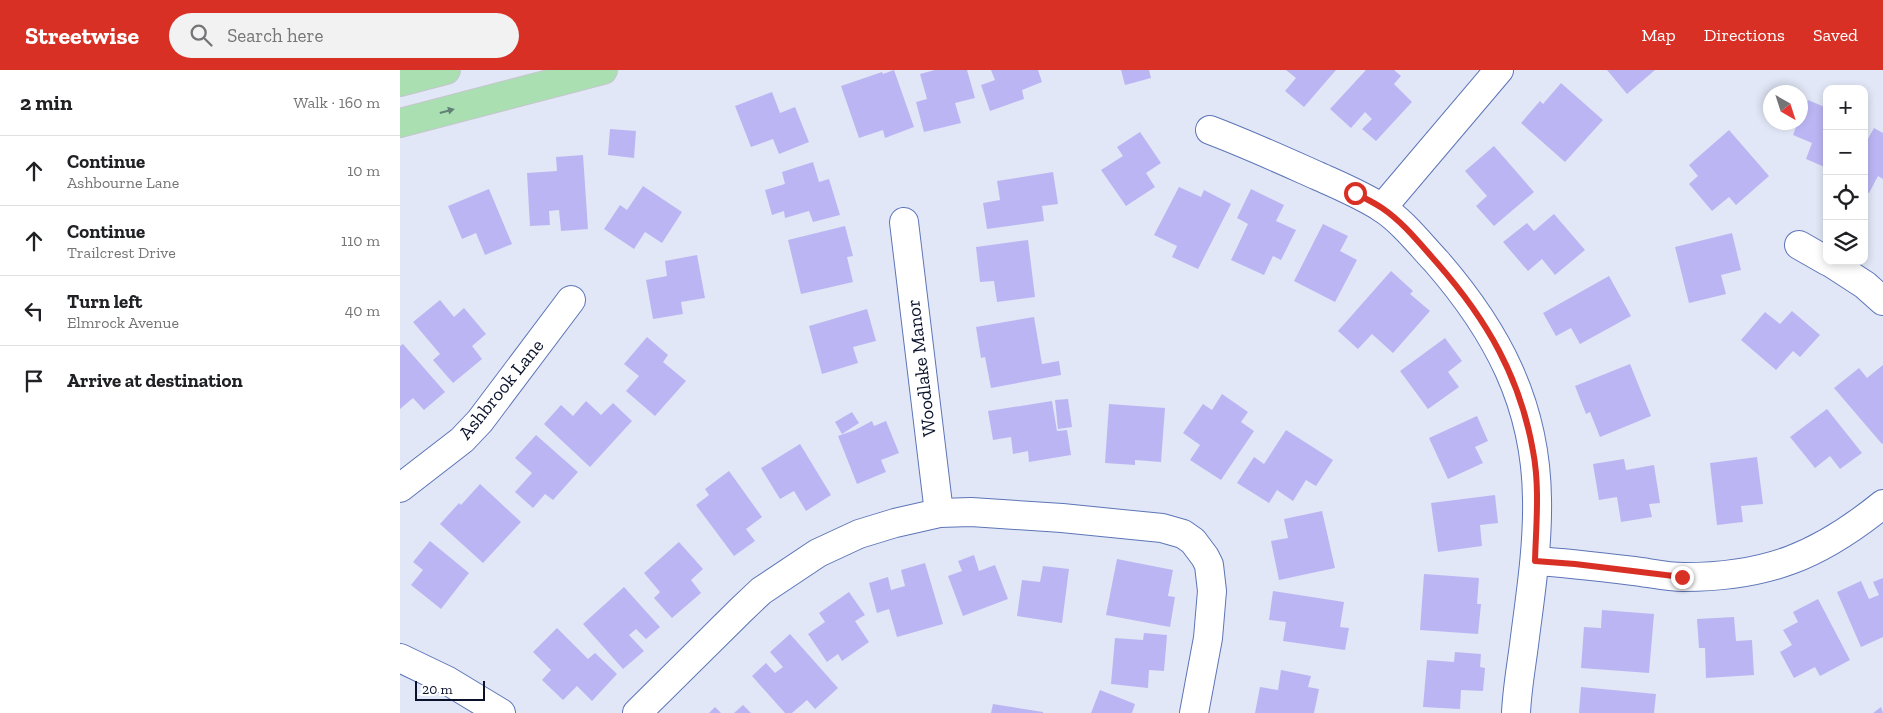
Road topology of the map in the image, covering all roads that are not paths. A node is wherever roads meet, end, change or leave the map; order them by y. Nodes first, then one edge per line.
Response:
1 (446, 70) edge
2 (604, 70) edge
3 (1499, 70) edge
4 (400, 82) edge
5 (400, 123) edge
6 (1210, 130) dead end
7 (1382, 208) junction
8 (904, 222) dead end
9 (1799, 245) dead end
10 (1823, 259) edge
11 (1833, 265) edge
12 (571, 300) dead end
13 (1883, 301) edge
14 (400, 488) edge
15 (1883, 504) edge
16 (939, 513) junction
17 (1535, 561) junction
18 (400, 658) edge
19 (501, 713) edge
20 (637, 713) edge
21 (1194, 713) edge
22 (1516, 713) edge

1 - 4 main road
5 -> 2 main road
3 - 7 street
6 - 7 street
7 - 17 street
8 - 16 street, Woodlake Manor
9 - 10 street
11 - 13 street
12 - 14 street, Ashbrook Lane
15 - 17 street
16 - 20 street
16 - 21 street
17 - 22 street
18 - 19 street

